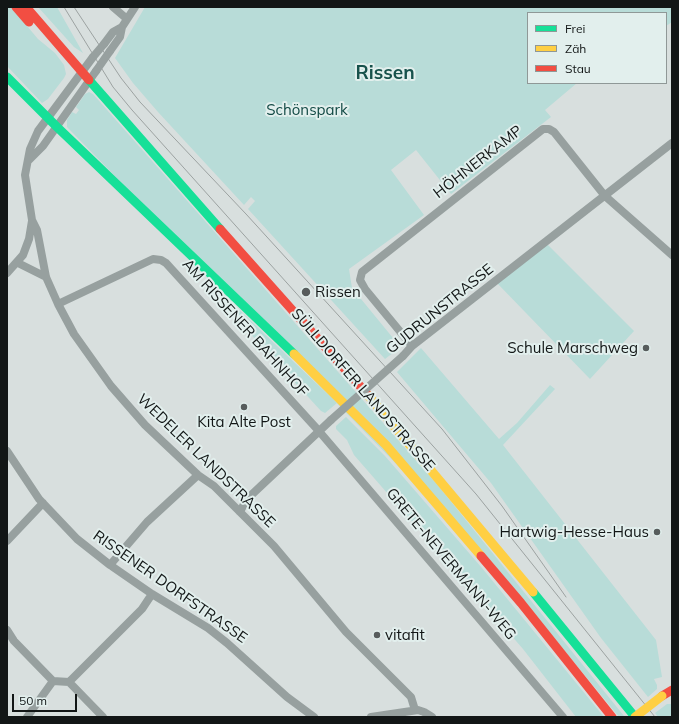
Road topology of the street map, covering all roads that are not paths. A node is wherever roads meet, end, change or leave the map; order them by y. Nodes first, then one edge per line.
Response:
1 (16, 7) edge
2 (26, 7) edge
3 (113, 7) edge
4 (135, 7) edge
5 (127, 18) junction
6 (122, 27) junction
7 (67, 54) junction
8 (82, 72) junction
9 (7, 77) edge
10 (89, 80) junction
11 (47, 118) junction
12 (57, 127) junction
13 (672, 143) edge
14 (28, 160) junction
15 (605, 196) junction
16 (32, 220) junction
17 (672, 255) edge
18 (18, 262) junction
19 (7, 273) edge
20 (46, 277) junction
21 (58, 304) junction
22 (412, 346) junction
23 (318, 430) junction
24 (7, 451) edge
25 (198, 475) junction
26 (43, 504) junction
27 (240, 512) junction
28 (7, 541) edge
29 (110, 565) junction
30 (152, 594) junction
31 (7, 630) edge
32 (53, 680) junction
33 (69, 682) junction
34 (672, 690) edge
35 (415, 710) junction
36 (27, 717) edge
37 (103, 717) edge
38 (314, 717) edge
39 (371, 717) edge
40 (432, 717) edge
41 (563, 717) edge
42 (612, 717) edge
43 (635, 717) edge

1 - 7 main road
2 - 7 main road
3 - 5 street
4 - 5 street
5 - 6 street
6 - 8 street, WEDELER LANDSTRASSE, bridge
6 - 10 street, bridge
7 - 8 main road, SÜLLDORFER LANDSTRASSE
8 - 10 main road, SÜLLDORFER LANDSTRASSE
8 - 11 street, WEDELER LANDSTRASSE
9 - 11 main road, SÜLLDORFER LANDSTRASSE
10 - 12 street
10 - 43 main road, SÜLLDORFER LANDSTRASSE
11 - 12 main road, SÜLLDORFER LANDSTRASSE
11 - 14 street, WEDELER LANDSTRASSE
12 - 14 street
12 - 42 main road, SÜLLDORFER LANDSTRASSE
13 - 15 street, GUDRUNSTRASSE
14 - 16 street, WEDELER LANDSTRASSE
15 - 17 street
15 - 22 street, GUDRUNSTRASSE
15 - 22 street, HÖHNERKAMP
16 - 18 street
16 - 20 street, WEDELER LANDSTRASSE
18 - 19 street
18 - 20 street
20 - 21 street, WEDELER LANDSTRASSE
21 - 23 street, AM RISSENER BAHNHOF
21 - 25 street, WEDELER LANDSTRASSE
22 - 23 street, GUDRUNSTRASSE, bridge
23 - 27 street, GUDRUNSTRASSE
23 - 41 street, GRETE-NEVERMANN-WEG
24 - 26 street, RISSENER DORFSTRASSE
25 - 27 street, WEDELER LANDSTRASSE
25 - 29 street
26 - 28 street
26 - 29 street, RISSENER DORFSTRASSE
27 - 35 street, WEDELER LANDSTRASSE
29 - 30 street, RISSENER DORFSTRASSE
30 - 33 street
30 - 38 street, RISSENER DORFSTRASSE
31 - 32 street
32 - 33 street
32 - 36 street
33 - 37 street
34 - 43 main road, bridge
35 - 39 street
35 - 40 street

